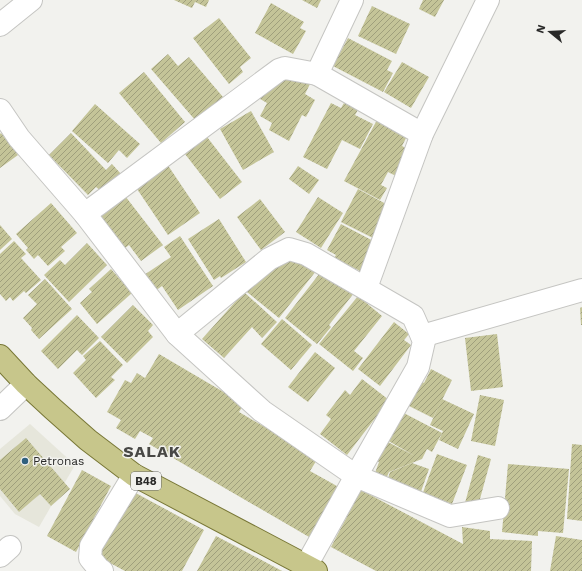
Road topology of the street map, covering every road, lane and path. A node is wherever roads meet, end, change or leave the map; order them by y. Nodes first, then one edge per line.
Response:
1 (352, 0) edge
2 (488, 0) edge
3 (28, 1) edge
4 (0, 25) edge
5 (317, 74) junction
6 (0, 110) edge
7 (422, 134) junction
8 (85, 214) junction
9 (366, 288) junction
10 (582, 290) edge
11 (176, 334) junction
12 (422, 336) junction
13 (0, 356) edge
14 (26, 384) junction
15 (0, 409) edge
16 (134, 475) junction
17 (356, 476) junction
18 (498, 508) dead end
19 (311, 568) edge
20 (102, 571) edge

1 - 5 street
2 - 7 street
3 - 4 street
5 - 7 street
5 - 8 street
6 - 8 street
7 - 9 street
8 - 11 street
9 - 11 street
9 - 12 street
10 - 12 street
11 - 17 street
12 - 17 street
13 - 14 main road, B48
14 - 15 street
14 - 16 main road, B48
16 - 19 main road, B48
16 - 20 street
17 - 18 street
17 - 19 street

